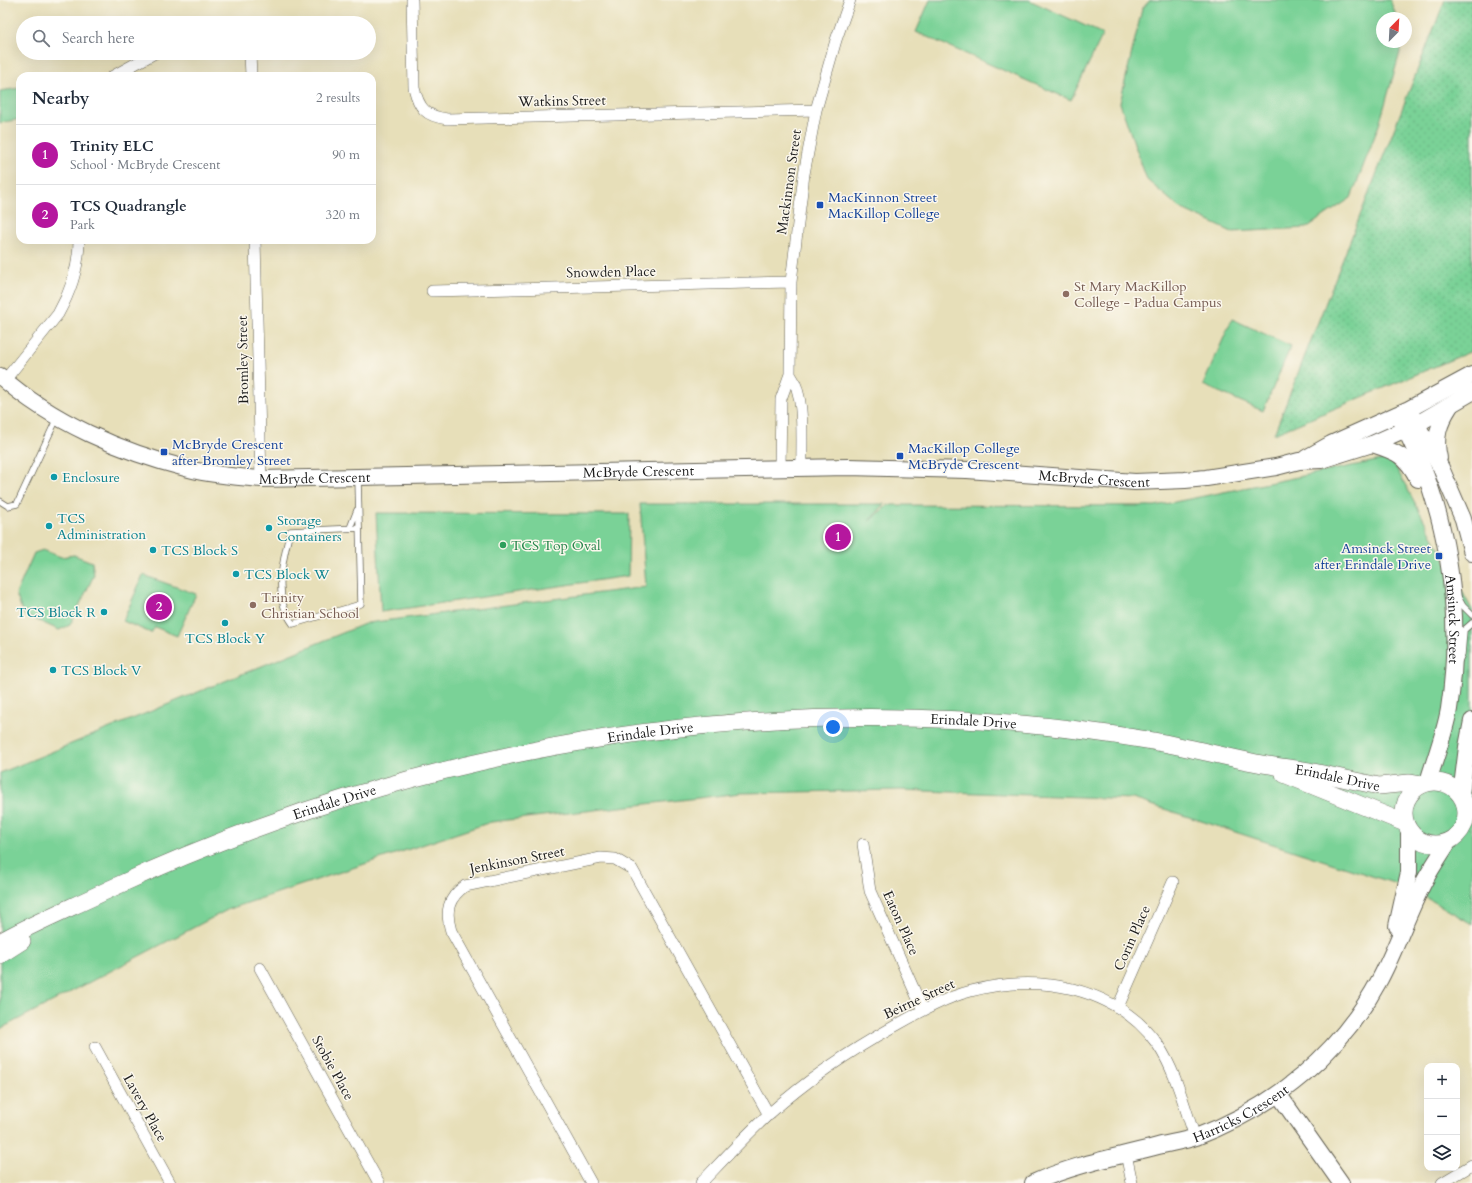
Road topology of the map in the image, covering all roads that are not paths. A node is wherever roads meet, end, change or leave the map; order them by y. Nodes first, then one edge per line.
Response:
1 (412, 0) edge
2 (850, 0) edge
3 (142, 60) edge
4 (250, 60) edge
5 (120, 72) edge
6 (251, 72) edge
7 (816, 110) junction
8 (78, 244) edge
9 (255, 244) edge
10 (791, 282) junction
11 (432, 291) dead end
12 (790, 374) junction
13 (1472, 375) edge
14 (3, 378) edge
15 (1472, 392) edge
16 (1450, 406) junction
17 (1403, 412) junction
18 (58, 416) junction
19 (1411, 427) junction
20 (1372, 444) junction
21 (1299, 461) junction
22 (780, 468) junction
23 (802, 468) junction
24 (1441, 468) junction
25 (358, 477) junction
26 (260, 479) junction
27 (1432, 495) junction
28 (0, 501) edge
29 (359, 508) junction
30 (350, 528) junction
31 (359, 528) junction
32 (1472, 553) edge
33 (1451, 582) junction
34 (1472, 615) edge
35 (1472, 623) edge
36 (1452, 682) junction
37 (1472, 721) edge
38 (1254, 762) junction
39 (1425, 783) junction
40 (1466, 802) edge
41 (1407, 827) junction
42 (1459, 840) edge
43 (863, 844) dead end
44 (1173, 882) dead end
45 (72, 907) junction
46 (0, 942) edge
47 (0, 955) edge
48 (1389, 959) junction
49 (260, 968) dead end
50 (1118, 1007) junction
51 (923, 1010) junction
52 (94, 1047) dead end
53 (1279, 1095) junction
54 (769, 1114) junction
55 (1195, 1137) junction
56 (1126, 1154) junction
57 (1472, 1165) edge
58 (170, 1183) edge
59 (379, 1183) edge
60 (591, 1183) edge
61 (701, 1183) edge
62 (1033, 1183) edge
63 (1132, 1183) edge
64 (1341, 1183) edge
65 (1442, 1183) edge

1 - 7 street, Watkins Street
2 - 7 street, Mackinnon Street
3 - 5 street
4 - 6 street
7 - 10 street, Mackinnon Street
8 - 14 street
9 - 26 street, Bromley Street
10 - 11 street, Snowden Place
10 - 12 street, Mackinnon Street
12 - 22 street, Mackinnon Street
12 - 23 street, Mackinnon Street
13 - 17 street, McBryde Crescent
14 - 18 street, McBryde Crescent
15 - 16 street, McBryde Crescent
16 - 19 street, McBryde Crescent
16 - 24 street
17 - 19 street, Amsinck Street
17 - 21 street, McBryde Crescent
18 - 26 street, McBryde Crescent
18 - 28 lane
19 - 20 street, McBryde Crescent
19 - 24 street, Amsinck Street
19 - 27 street, Amsinck Street
20 - 21 street, McBryde Crescent
20 - 27 street
21 - 23 street, McBryde Crescent
22 - 23 street, McBryde Crescent
22 - 25 street, McBryde Crescent
24 - 32 street, Amsinck Street
25 - 26 street, McBryde Crescent
25 - 29 lane
27 - 33 street, Amsinck Street
29 - 30 lane
29 - 31 lane
30 - 31 lane
30 - 31 lane
33 - 34 lane
33 - 36 street, Amsinck Street
35 - 36 lane
36 - 39 street, Amsinck Street
37 - 40 street
38 - 39 main road, Erindale Drive
38 - 41 main road, Erindale Drive
38 - 45 main road, Erindale Drive
39 - 40 main road, Erindale Drive
39 - 41 main road
40 - 42 main road
41 - 42 main road, Erindale Drive
41 - 48 street, Harricks Crescent
42 - 48 street, Harricks Crescent
43 - 51 street, Eaton Place
44 - 50 street, Corin Place
45 - 46 main road, Erindale Drive
45 - 47 main road, Erindale Drive
48 - 53 street, Harricks Crescent
49 - 59 street, Stobie Place
50 - 51 street, Beirne Street
50 - 55 street, Beirne Street
51 - 54 street, Beirne Street
52 - 58 street, Lavery Place
53 - 55 street, Harricks Crescent
53 - 64 street
54 - 60 street, Jenkinson Street
54 - 61 street, Beirne Street
55 - 56 street, Harricks Crescent
56 - 62 street, Harricks Crescent
56 - 63 street
57 - 65 street

